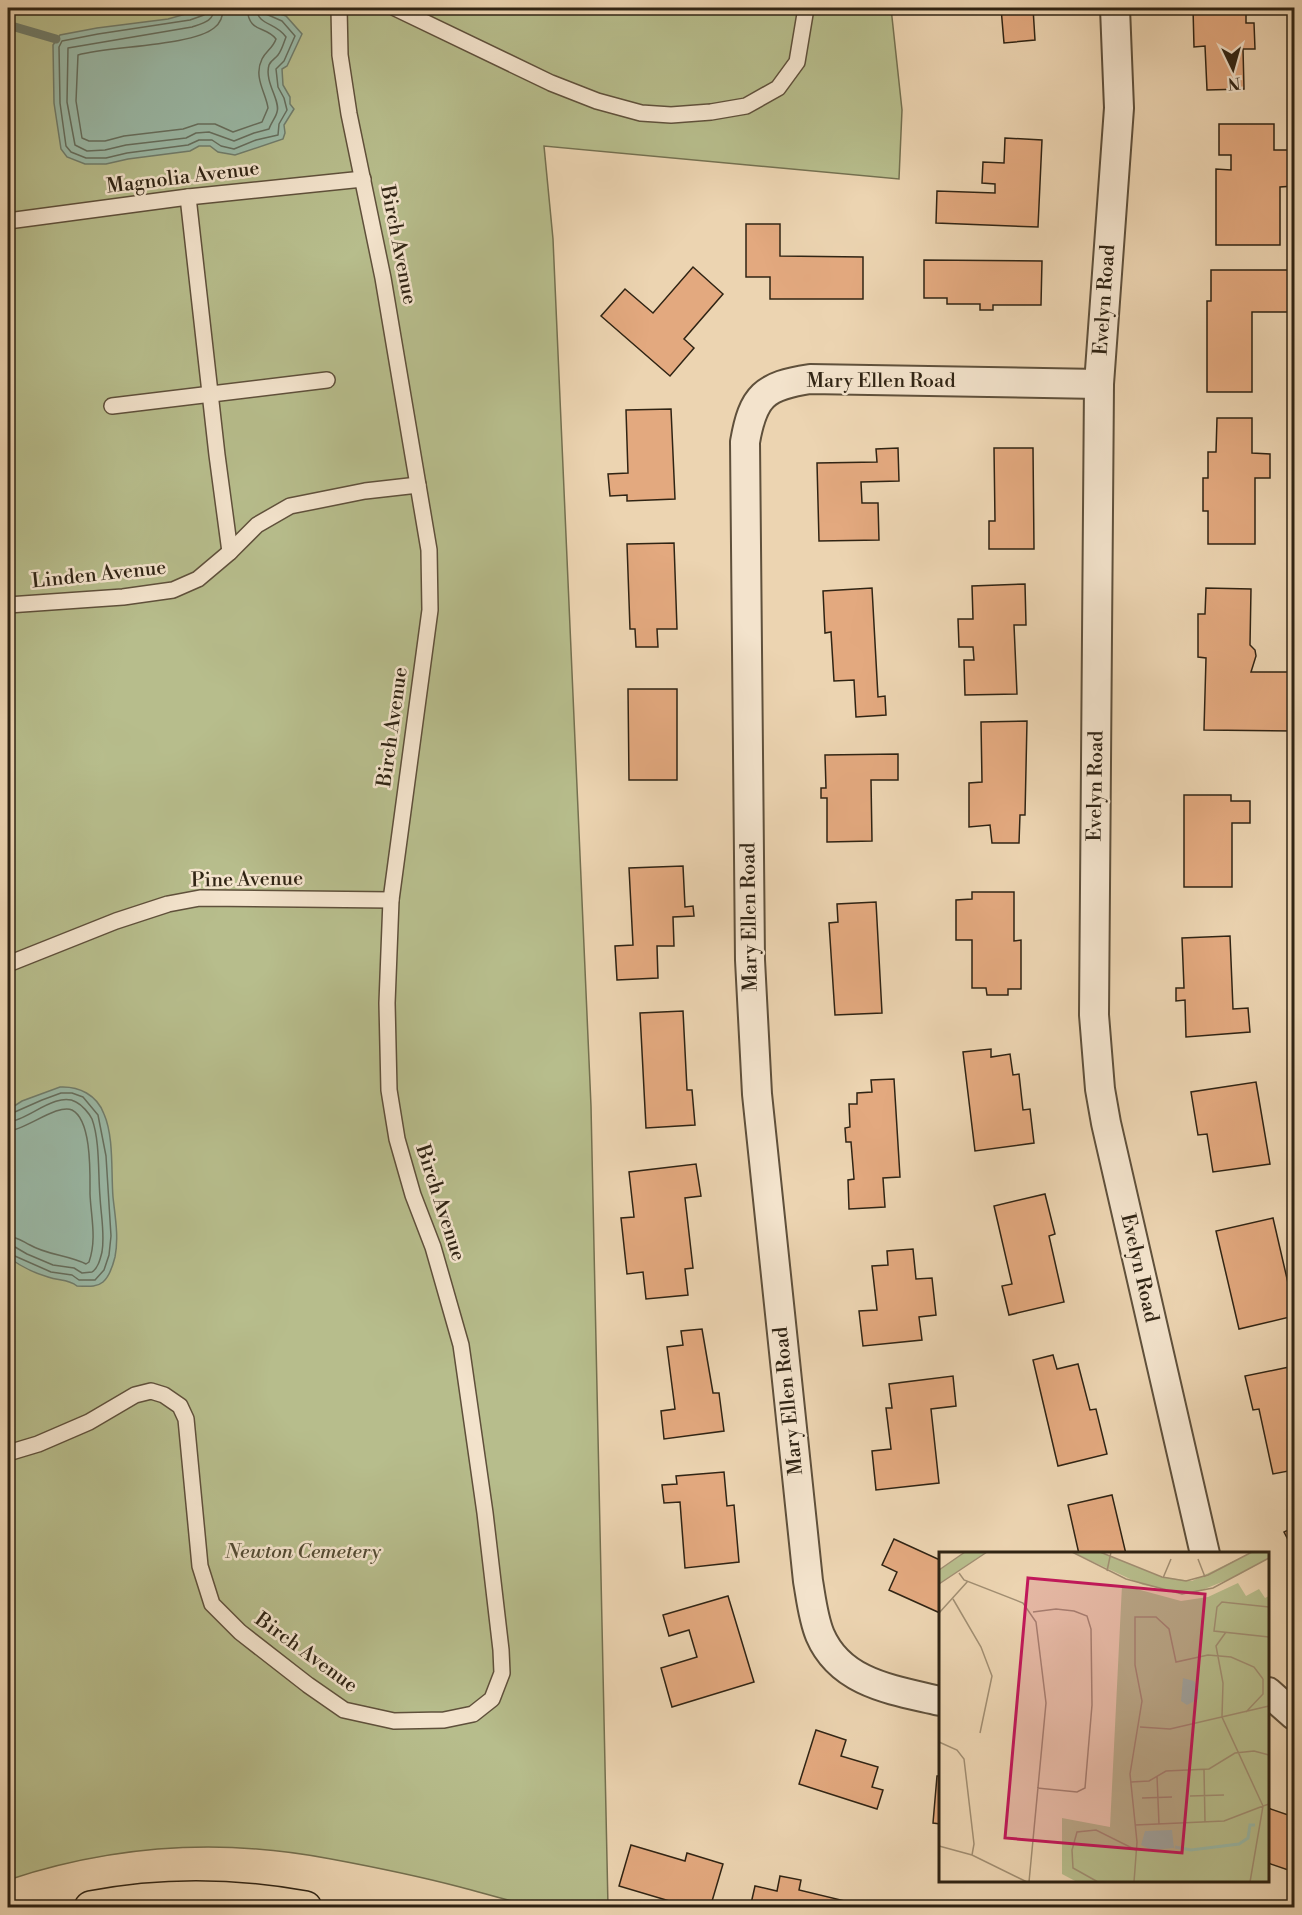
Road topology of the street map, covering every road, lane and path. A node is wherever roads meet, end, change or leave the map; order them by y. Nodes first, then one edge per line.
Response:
1 (339, 8) edge
2 (395, 8) edge
3 (806, 8) edge
4 (1114, 8) edge
5 (363, 178) junction
6 (188, 197) junction
7 (8, 221) edge
8 (327, 380) dead end
9 (1099, 384) junction
10 (210, 394) junction
11 (112, 406) dead end
12 (418, 485) junction
13 (230, 552) junction
14 (8, 605) edge
15 (391, 900) junction
16 (8, 964) edge
17 (8, 1453) edge
18 (1205, 1552) edge
19 (1269, 1693) edge
20 (939, 1701) edge
21 (1294, 1715) edge
22 (91, 1908) edge
23 (305, 1908) edge

1 - 5 lane, Birch Avenue
2 - 3 lane
4 - 9 street, Evelyn Road
5 - 6 lane, Magnolia Avenue
5 - 12 lane, Birch Avenue
6 - 7 lane, Magnolia Avenue
6 - 10 lane
8 - 10 lane
9 - 18 street, Evelyn Road
9 - 20 street, Mary Ellen Road
10 - 11 lane
10 - 13 lane
12 - 13 lane, Linden Avenue
12 - 15 lane, Birch Avenue
13 - 14 lane, Linden Avenue
15 - 16 lane, Pine Avenue
15 - 17 lane, Birch Avenue
19 - 21 street
22 - 23 main road

